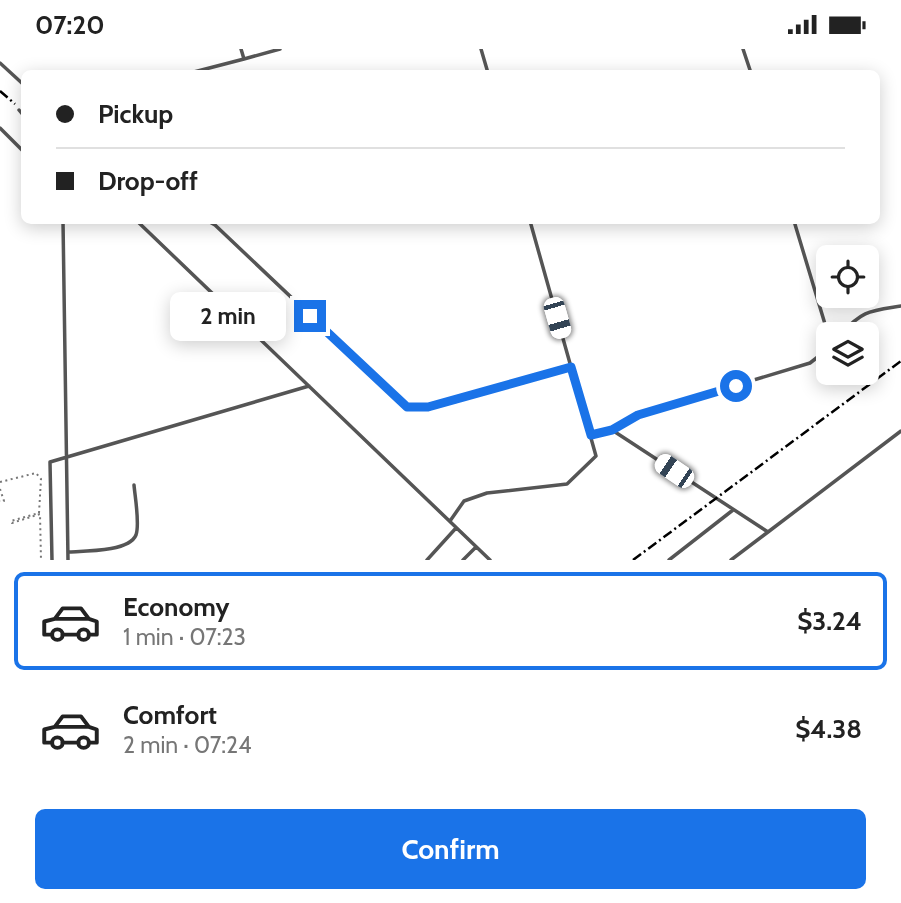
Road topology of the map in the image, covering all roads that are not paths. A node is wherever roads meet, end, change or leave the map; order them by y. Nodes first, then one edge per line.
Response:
1 (241, 49) edge
2 (280, 49) edge
3 (481, 49) edge
4 (743, 49) edge
5 (244, 59) junction
6 (0, 63) edge
7 (202, 70) edge
8 (487, 70) edge
9 (750, 70) edge
10 (21, 82) edge
11 (19, 110) dead end
12 (21, 112) edge
13 (0, 128) edge
14 (21, 149) edge
15 (63, 224) edge
16 (140, 224) edge
17 (213, 224) edge
18 (531, 224) edge
19 (795, 224) edge
20 (901, 306) edge
21 (824, 322) edge
22 (852, 322) edge
23 (816, 358) edge
24 (571, 367) junction
25 (309, 386) junction
26 (612, 430) junction
27 (901, 432) edge
28 (591, 435) junction
29 (66, 456) junction
30 (134, 485) dead end
31 (733, 510) junction
32 (450, 522) junction
33 (456, 528) junction
34 (768, 532) junction
35 (476, 547) junction
36 (68, 552) junction
37 (52, 560) edge
38 (68, 560) edge
39 (427, 560) edge
40 (463, 560) edge
41 (490, 560) edge
42 (669, 560) edge
43 (731, 560) edge

1 - 5 lane
2 - 5 lane
3 - 8 lane
4 - 9 lane
5 - 7 lane
6 - 10 lane
11 - 12 lane
13 - 14 lane
15 - 29 lane
16 - 25 lane
17 - 24 lane
18 - 24 lane
19 - 21 lane
20 - 22 lane
23 - 26 lane
24 - 28 lane
25 - 29 lane
25 - 32 lane
26 - 28 lane
26 - 31 lane
27 - 34 lane
28 - 32 lane
29 - 36 lane
29 - 37 lane
30 - 36 lane
31 - 34 lane
31 - 42 lane
32 - 33 lane
33 - 35 lane
33 - 39 lane
34 - 43 lane
35 - 40 lane
35 - 41 lane
36 - 38 lane

